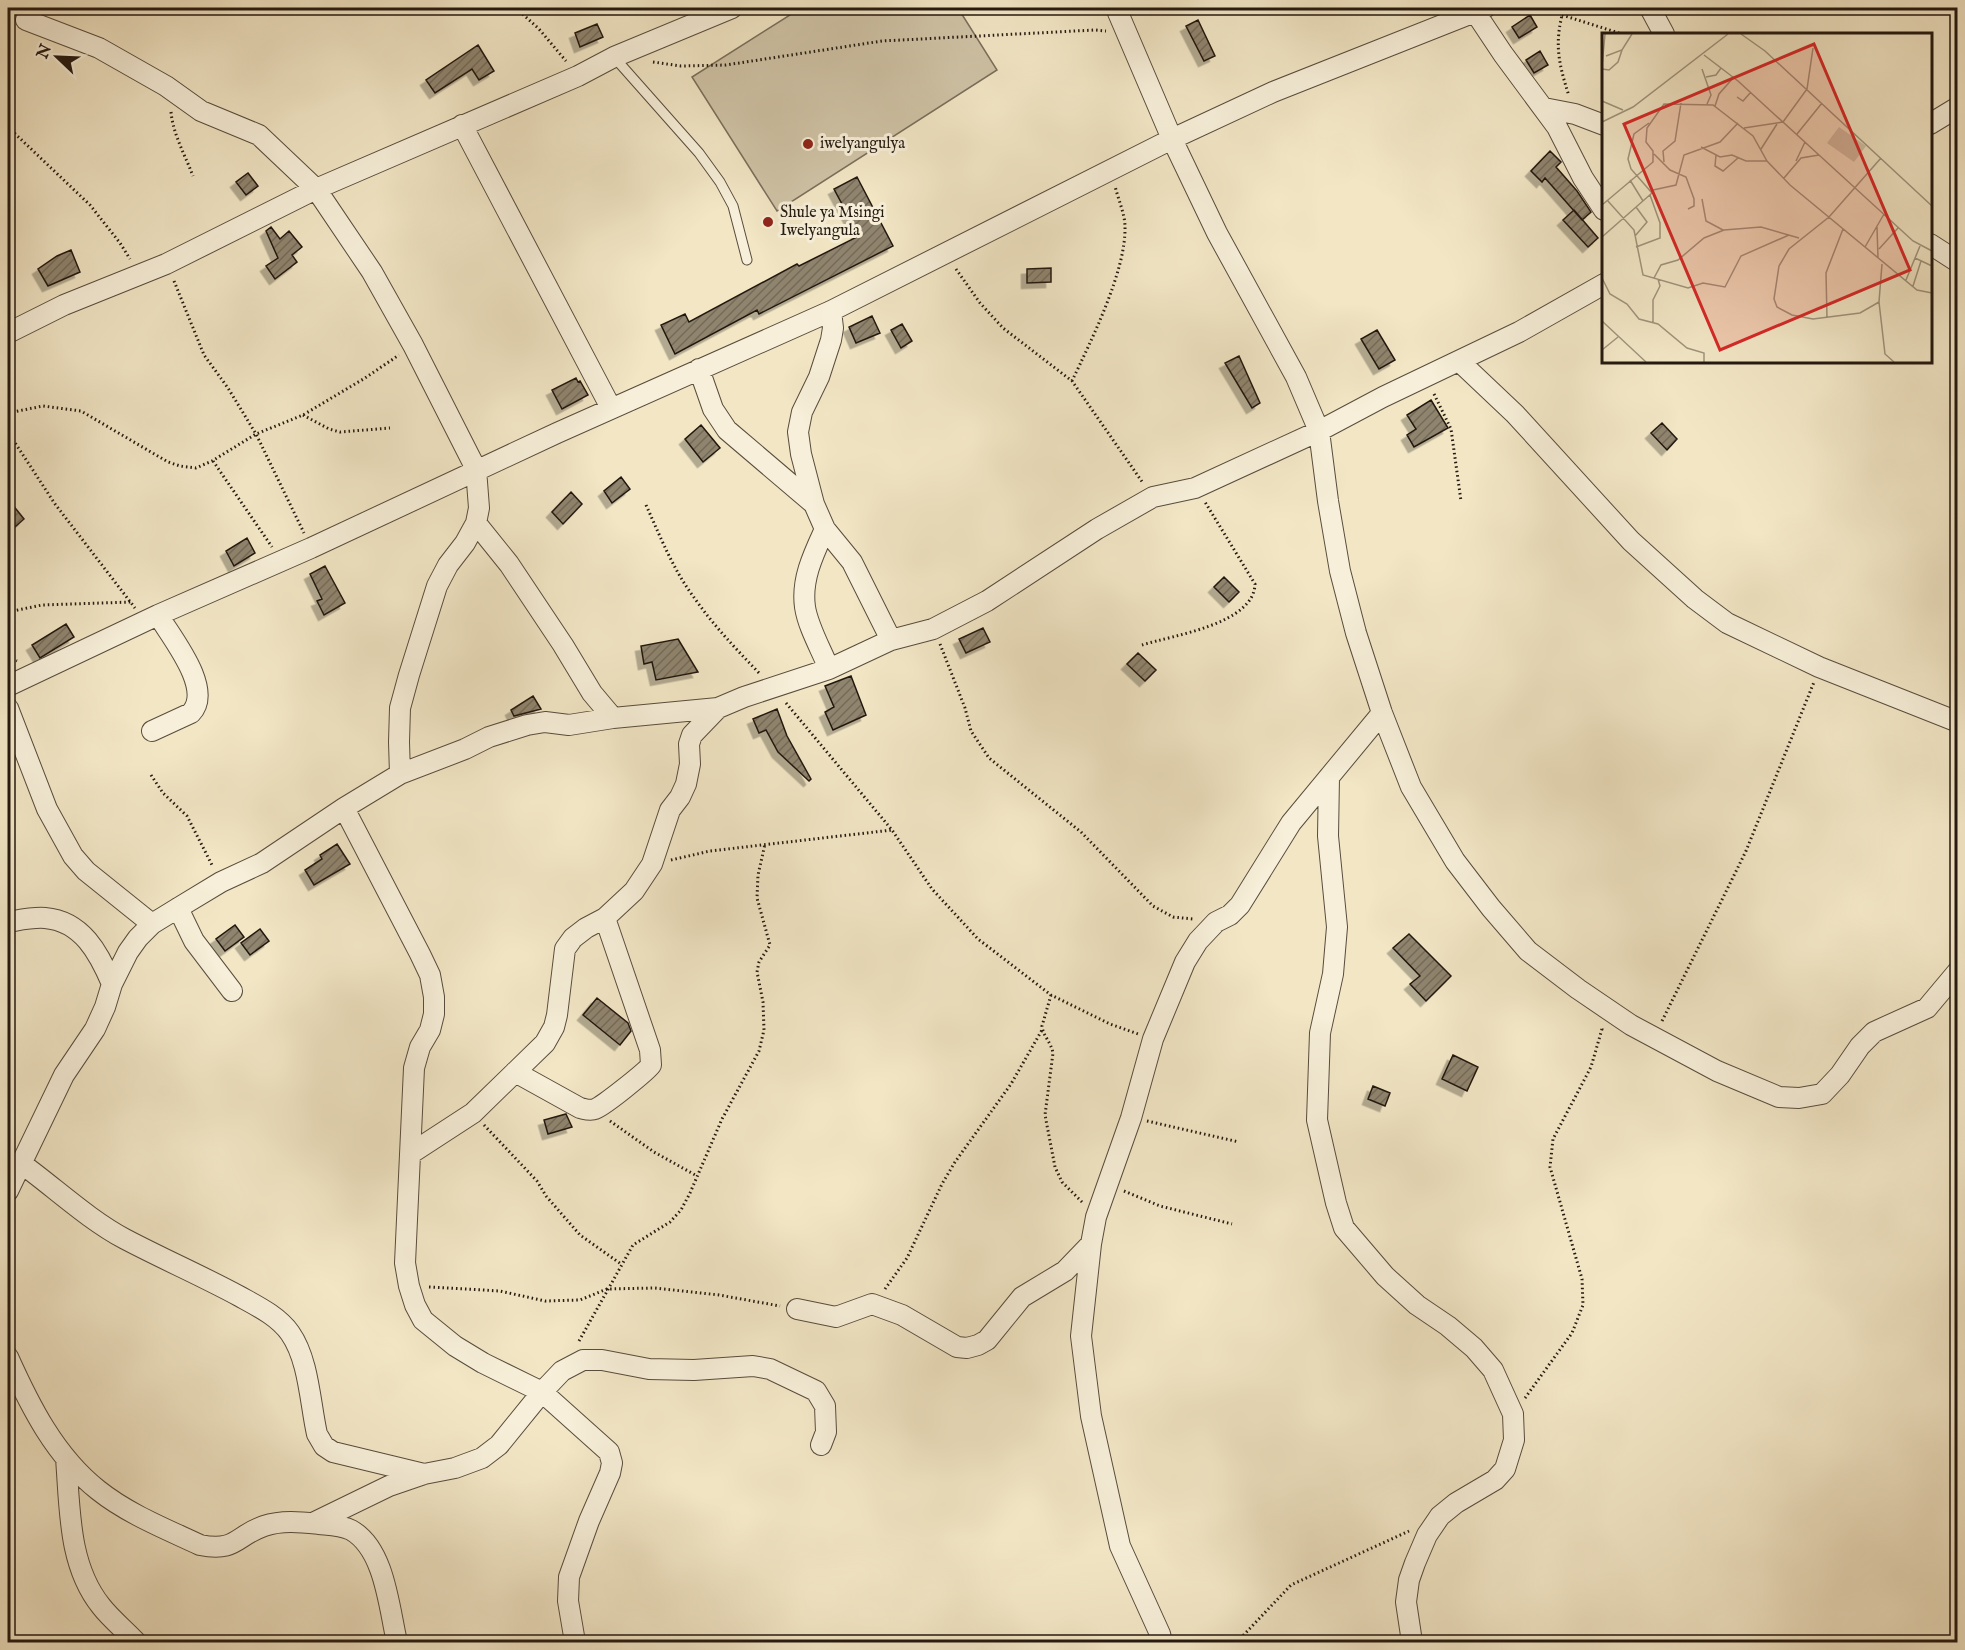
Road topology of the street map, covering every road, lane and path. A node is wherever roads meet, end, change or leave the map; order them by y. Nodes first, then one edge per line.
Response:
1 (516, 8) edge
2 (732, 8) edge
3 (1116, 8) edge
4 (1564, 8) edge
5 (1650, 8) edge
6 (1480, 10) edge
7 (1562, 15) junction
8 (26, 20) dead end
9 (1619, 33) edge
10 (1663, 33) edge
11 (1128, 35) junction
12 (614, 57) junction
13 (648, 61) dead end
14 (578, 76) junction
15 (166, 86) junction
16 (1958, 107) edge
17 (1544, 108) junction
18 (1575, 114) junction
19 (1932, 123) edge
20 (1602, 124) edge
21 (462, 125) junction
22 (8, 127) edge
23 (1172, 139) junction
24 (1111, 170) junction
25 (193, 176) dead end
26 (316, 189) junction
27 (1602, 207) edge
28 (1932, 245) edge
29 (945, 253) junction
30 (747, 260) dead end
31 (1958, 262) edge
32 (166, 264) junction
33 (139, 276) junction
34 (1602, 285) edge
35 (831, 311) junction
36 (8, 333) edge
37 (413, 345) junction
38 (1459, 361) junction
39 (699, 369) junction
40 (1424, 377) junction
41 (1072, 381) junction
42 (611, 408) junction
43 (8, 414) edge
44 (303, 415) junction
45 (390, 428) dead end
46 (1319, 431) junction
47 (8, 432) edge
48 (256, 434) junction
49 (14, 444) junction
50 (8, 450) edge
51 (212, 461) junction
52 (476, 469) junction
53 (1195, 488) junction
54 (1153, 497) junction
55 (1461, 501) dead end
56 (814, 504) junction
57 (646, 505) dead end
58 (476, 523) junction
59 (825, 529) junction
60 (312, 548) junction
61 (282, 561) junction
62 (131, 602) junction
63 (8, 612) edge
64 (151, 618) junction
65 (933, 628) junction
66 (891, 640) junction
67 (1142, 645) dead end
68 (1820, 667) junction
69 (829, 669) junction
70 (8, 686) edge
71 (773, 687) junction
72 (8, 708) edge
73 (718, 708) junction
74 (1382, 713) junction
75 (613, 718) junction
76 (1958, 722) edge
77 (152, 731) dead end
78 (400, 774) junction
79 (151, 775) dead end
80 (1329, 777) junction
81 (345, 808) junction
82 (892, 830) junction
83 (765, 844) junction
84 (652, 864) junction
85 (221, 882) junction
86 (178, 908) junction
87 (605, 918) junction
88 (8, 922) edge
89 (1216, 922) junction
90 (152, 924) junction
91 (1958, 971) edge
92 (112, 984) junction
93 (232, 991) dead end
94 (1051, 995) junction
95 (1596, 1019) dead end
96 (1042, 1030) junction
97 (1654, 1038) junction
98 (1153, 1039) junction
99 (515, 1072) junction
100 (595, 1109) junction
101 (473, 1113) junction
102 (1131, 1118) junction
103 (1239, 1142) dead end
104 (410, 1154) junction
105 (22, 1164) junction
106 (697, 1176) junction
107 (1106, 1184) junction
108 (8, 1191) edge
109 (1096, 1217) junction
110 (1232, 1224) dead end
111 (1091, 1244) junction
112 (621, 1264) junction
113 (409, 1286) junction
114 (607, 1289) junction
115 (872, 1304) junction
116 (797, 1309) joint
117 (577, 1344) dead end
118 (8, 1358) edge
119 (542, 1392) junction
120 (1513, 1414) junction
121 (821, 1445) dead end
122 (66, 1458) junction
123 (424, 1474) junction
124 (313, 1523) junction
125 (1411, 1530) dead end
126 (136, 1642) edge
127 (397, 1642) edge
128 (561, 1642) edge
129 (576, 1642) edge
130 (1161, 1642) edge
131 (1237, 1642) edge
132 (1412, 1642) edge

1 - 14 path
2 - 12 street
3 - 11 street
4 - 7 path
5 - 10 street
6 - 17 street
6 - 23 street
7 - 9 path
7 - 18 path
8 - 15 street
11 - 13 path
11 - 23 street
12 - 14 street
12 - 30 lane
14 - 21 street
15 - 25 path
15 - 26 street
16 - 19 street
17 - 18 street
17 - 27 street
18 - 20 street
21 - 26 street
21 - 42 street
22 - 33 path
23 - 24 street
23 - 46 street
24 - 29 street
24 - 41 path
26 - 32 street
26 - 37 street
28 - 31 street
29 - 35 street
29 - 41 path
32 - 33 street
32 - 48 path
33 - 36 street
34 - 38 street
35 - 39 street
35 - 56 street
37 - 44 path
37 - 52 street
38 - 40 street
38 - 68 street
39 - 42 street
39 - 56 street
40 - 46 street
40 - 55 path
41 - 54 path
42 - 52 street
43 - 51 path
44 - 45 path
44 - 48 path
46 - 53 street
46 - 74 street
47 - 49 path
48 - 51 path
48 - 60 path
49 - 50 path
49 - 62 path
51 - 61 path
52 - 58 street
52 - 60 street
53 - 54 street
53 - 67 path
54 - 65 street
56 - 59 street
57 - 71 path
58 - 75 street
58 - 78 street
59 - 66 street
59 - 69 street
60 - 61 street
61 - 64 street
62 - 63 path
62 - 64 path
64 - 70 street
64 - 77 street
65 - 66 street
65 - 89 path
66 - 69 street
68 - 76 street
68 - 97 path
69 - 71 street
71 - 73 street
71 - 82 path
72 - 90 street
73 - 75 street
73 - 84 street
74 - 80 street
74 - 97 street
75 - 78 street
78 - 81 street
79 - 85 path
80 - 89 street
80 - 120 street
81 - 85 street
81 - 104 street
82 - 83 path
82 - 94 path
83 - 84 path
83 - 106 path
84 - 87 street
85 - 86 street
86 - 90 street
86 - 93 street
87 - 99 street
87 - 100 street
88 - 92 street
89 - 98 street
90 - 92 street
91 - 97 street
92 - 105 street
94 - 96 path
94 - 98 path
95 - 120 path
96 - 109 path
96 - 115 path
98 - 102 street
99 - 100 street
99 - 101 street
100 - 106 path
101 - 104 street
101 - 112 path
102 - 103 path
102 - 107 street
104 - 113 street
105 - 108 street
105 - 123 street
106 - 112 path
107 - 109 street
107 - 110 path
109 - 111 street
111 - 115 street
111 - 130 street
112 - 114 path
113 - 114 path
113 - 119 street
114 - 116 path
114 - 117 path
115 - 116 street
118 - 122 street
119 - 121 street
119 - 123 street
119 - 129 street
120 - 132 street
122 - 124 street
122 - 126 street
123 - 124 street
124 - 127 street
125 - 131 path
128 - 129 street

